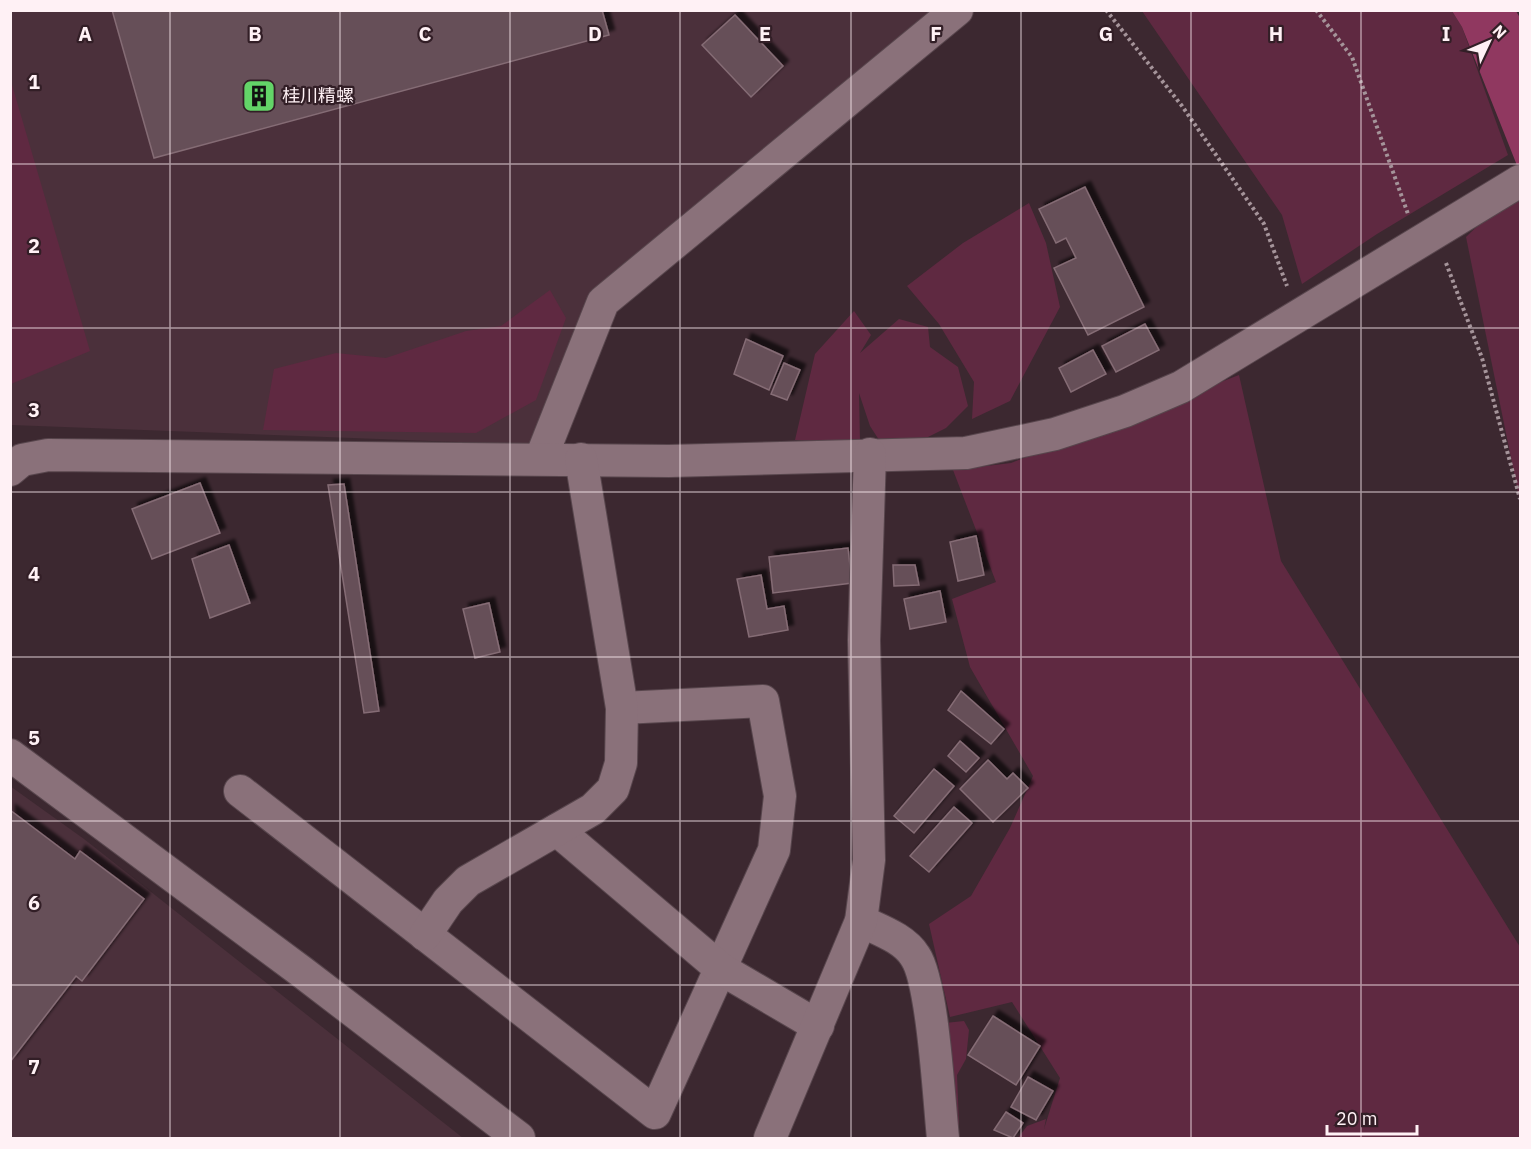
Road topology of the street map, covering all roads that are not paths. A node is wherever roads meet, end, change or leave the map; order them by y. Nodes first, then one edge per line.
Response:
1 (957, 10) edge
2 (1521, 181) edge
3 (870, 454) junction
4 (541, 458) junction
5 (581, 459) junction
6 (10, 470) edge
7 (622, 708) junction
8 (10, 755) edge
9 (240, 791) dead end
10 (557, 830) junction
11 (861, 921) junction
12 (425, 934) junction
13 (721, 969) junction
14 (818, 1026) junction
15 (519, 1138) edge
16 (770, 1138) edge
17 (943, 1138) edge

1 - 4 street
2 - 3 street
3 - 5 street
3 - 11 street
4 - 5 street
4 - 6 street
5 - 7 street
7 - 10 street
7 - 13 street
8 - 15 street
9 - 12 street
10 - 12 street
10 - 13 street
11 - 14 street
11 - 17 street
12 - 13 street
13 - 14 street
14 - 16 street

